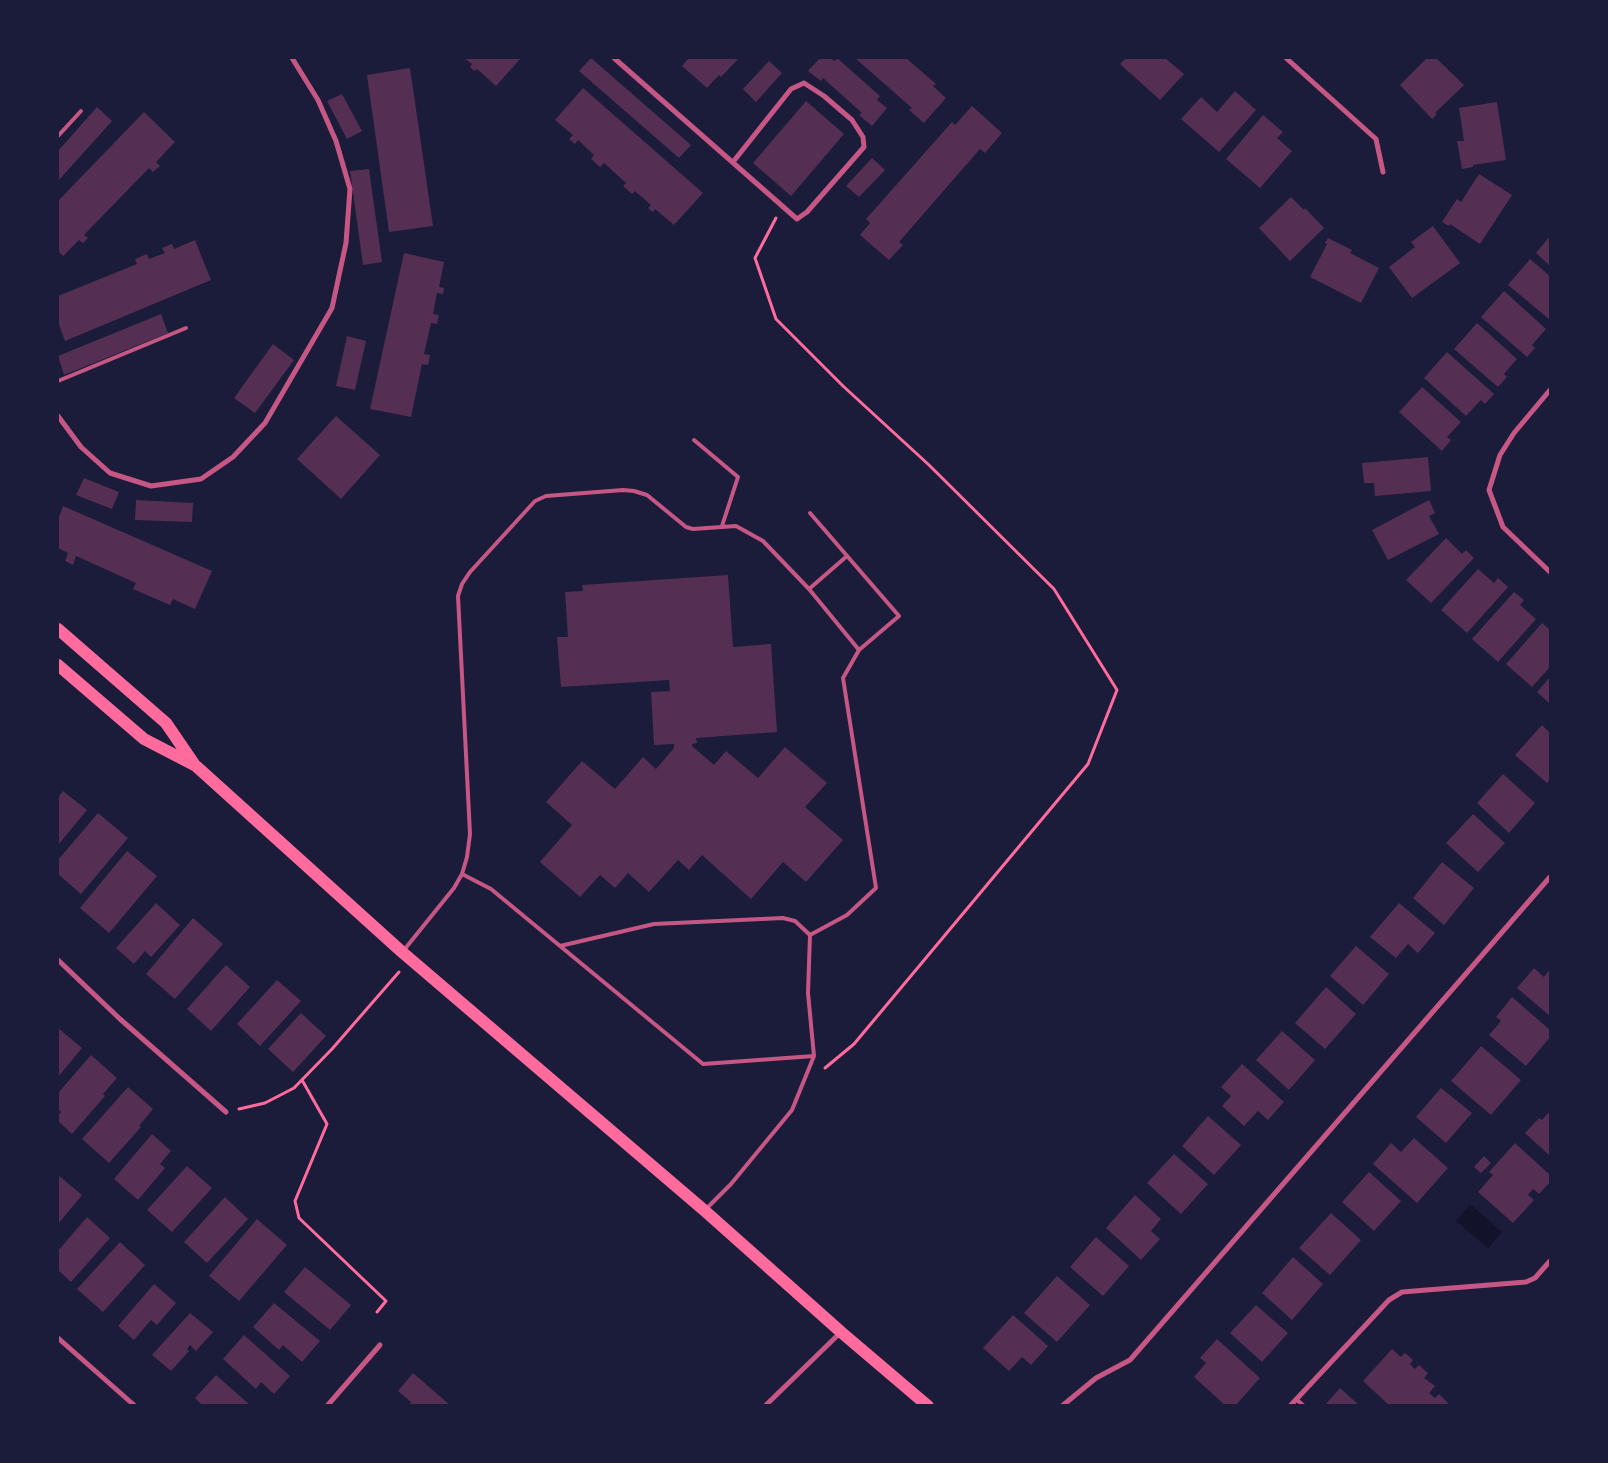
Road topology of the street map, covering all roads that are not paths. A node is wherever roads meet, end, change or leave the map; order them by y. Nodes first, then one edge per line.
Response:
1 (292, 58) edge
2 (614, 58) edge
3 (1286, 58) edge
4 (81, 110) dead end
5 (58, 136) edge
6 (732, 162) junction
7 (1383, 172) dead end
8 (186, 328) dead end
9 (58, 381) edge
10 (1550, 390) edge
11 (58, 416) edge
12 (694, 440) dead end
13 (810, 513) dead end
14 (722, 526) junction
15 (847, 556) junction
16 (1550, 572) edge
17 (809, 589) junction
18 (58, 629) edge
19 (859, 650) junction
20 (58, 665) edge
21 (196, 766) junction
22 (462, 874) junction
23 (1550, 877) edge
24 (810, 934) junction
25 (560, 946) junction
26 (406, 956) junction
27 (58, 960) edge
28 (814, 1056) junction
29 (226, 1112) road end
30 (705, 1211) junction
31 (1550, 1261) edge
32 (841, 1332) junction
33 (58, 1338) edge
34 (380, 1345) dead end
35 (1296, 1399) junction
36 (135, 1406) edge
37 (327, 1406) edge
38 (765, 1406) edge
39 (928, 1406) edge
40 (1062, 1406) edge
41 (1290, 1406) edge
42 (1304, 1406) edge

1 - 11 street
2 - 6 street
3 - 7 street
4 - 5 lane
6 - 6 street
8 - 9 lane
10 - 16 street
12 - 14 lane
13 - 15 lane
14 - 17 lane
14 - 22 lane
15 - 17 lane
15 - 19 lane
17 - 19 lane
18 - 21 main road
19 - 24 lane
20 - 21 main road
21 - 26 main road
22 - 25 lane
22 - 26 lane
23 - 40 street
24 - 25 lane
24 - 28 lane
25 - 28 lane
26 - 30 main road
27 - 29 street
28 - 30 lane
30 - 32 main road
31 - 35 street
32 - 38 street
32 - 39 main road
33 - 36 street
34 - 37 street
35 - 41 street
35 - 42 lane

